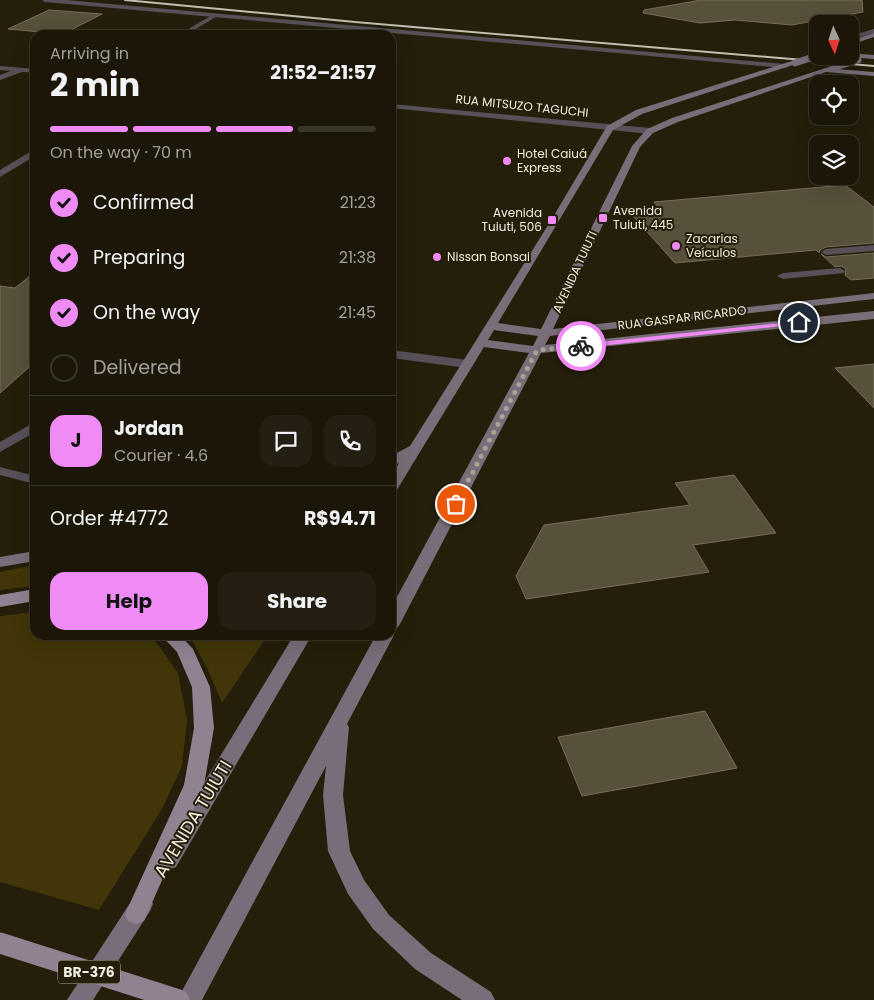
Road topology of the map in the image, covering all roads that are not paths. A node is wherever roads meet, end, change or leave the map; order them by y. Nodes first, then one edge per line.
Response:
1 (45, 0) edge
2 (216, 15) junction
3 (189, 30) edge
4 (383, 30) edge
5 (396, 31) edge
6 (874, 31) edge
7 (874, 35) edge
8 (859, 38) edge
9 (859, 39) edge
10 (859, 42) edge
11 (874, 44) edge
12 (859, 55) edge
13 (872, 56) edge
14 (809, 58) edge
15 (785, 66) junction
16 (0, 68) edge
17 (831, 69) junction
18 (19, 70) junction
19 (30, 71) edge
20 (874, 74) edge
21 (0, 78) edge
22 (710, 90) junction
23 (743, 97) junction
24 (396, 107) edge
25 (610, 128) junction
26 (650, 131) junction
27 (30, 155) edge
28 (0, 174) edge
29 (874, 248) edge
30 (826, 252) dead end
31 (840, 271) dead end
32 (783, 276) dead end
33 (874, 296) edge
34 (874, 315) edge
35 (619, 325) junction
36 (490, 326) junction
37 (546, 333) junction
38 (630, 340) junction
39 (481, 343) junction
40 (537, 350) junction
41 (396, 355) edge
42 (467, 364) junction
43 (30, 429) edge
44 (0, 448) edge
45 (415, 448) junction
46 (396, 459) edge
47 (0, 471) edge
48 (30, 479) edge
49 (396, 480) edge
50 (30, 557) edge
51 (0, 562) edge
52 (30, 596) edge
53 (0, 601) edge
54 (396, 615) edge
55 (175, 640) edge
56 (300, 640) edge
57 (382, 640) edge
58 (340, 720) junction
59 (136, 914) junction
60 (0, 943) edge
61 (79, 1000) edge
62 (179, 1000) edge
63 (189, 1000) edge
64 (483, 1000) edge

1 - 2 street
2 - 3 street
2 - 4 street
5 - 15 street
6 - 8 street
7 - 9 main road
10 - 11 main road
12 - 13 main road
13 - 17 main road, AVENIDA TUIUTI, bridge
14 - 15 main road, bridge
15 - 17 main road
15 - 22 main road
16 - 18 street
17 - 20 main road
17 - 23 main road, AVENIDA TUIUTI
18 - 19 street
18 - 21 street
22 - 23 main road
22 - 25 main road
23 - 26 main road, AVENIDA TUIUTI
24 - 25 street, RUA MITSUZO TAGUCHI
25 - 26 street, RUA MITSUZO TAGUCHI
25 - 36 main road
26 - 37 main road, AVENIDA TUIUTI
27 - 28 street
29 - 30 street
31 - 32 street
33 - 35 main road, RUA GASPAR RICARDO
34 - 38 main road, RUA GASPAR RICARDO
35 - 37 main road, RUA GASPAR RICARDO
35 - 38 main road
36 - 37 main road, RUA GASPAR RICARDO
36 - 39 main road
37 - 40 main road, AVENIDA TUIUTI
38 - 40 main road, RUA GASPAR RICARDO
39 - 40 main road, RUA GASPAR RICARDO
39 - 42 main road
40 - 54 main road, AVENIDA TUIUTI
41 - 42 street
42 - 45 main road
43 - 44 street
45 - 46 main road
45 - 49 main road
47 - 48 street
50 - 51 main road
52 - 53 main road
55 - 59 main road
56 - 59 main road, AVENIDA TUIUTI
57 - 58 main road
58 - 63 main road
58 - 64 main road
59 - 61 main road, AVENIDA TUIUTI
60 - 62 main road, BR-376, bridge

